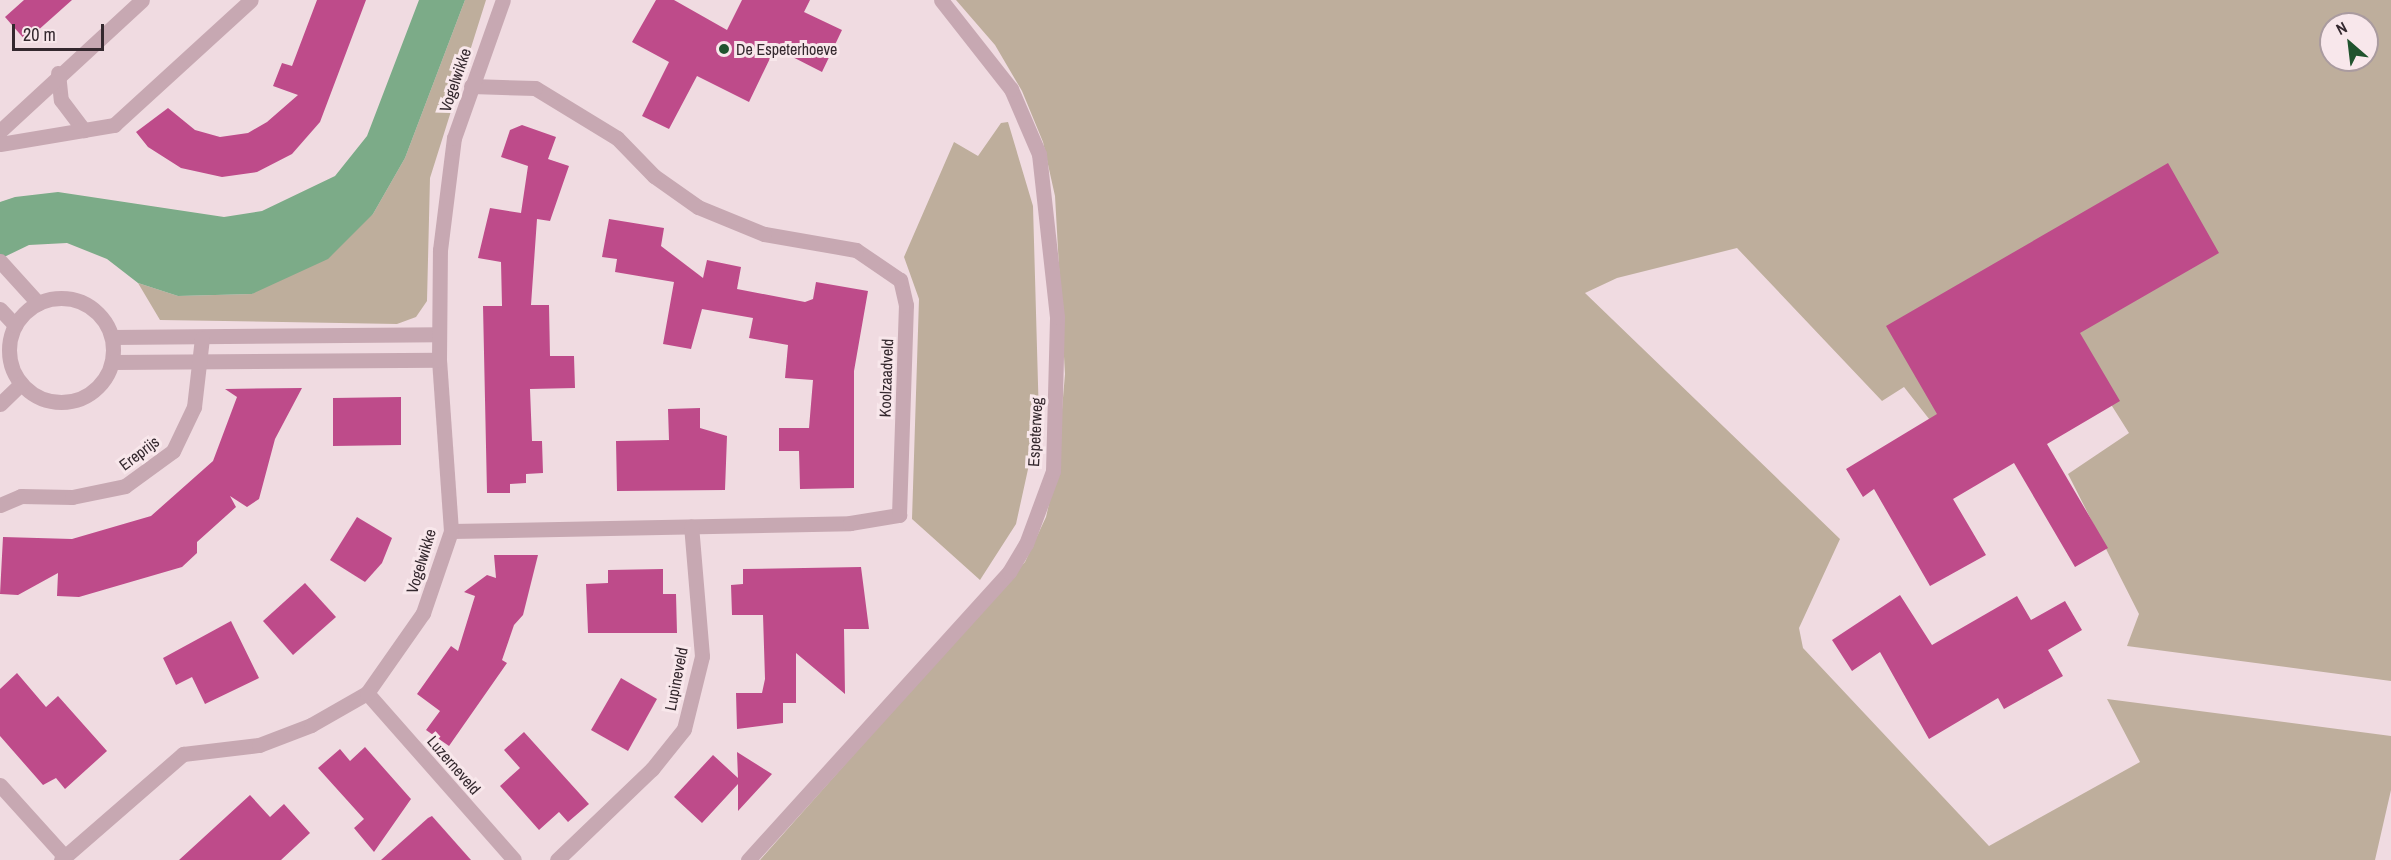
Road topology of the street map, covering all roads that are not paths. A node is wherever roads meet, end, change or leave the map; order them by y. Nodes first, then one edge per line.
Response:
1 (142, 0) edge
2 (251, 0) edge
3 (503, 0) edge
4 (941, 0) edge
5 (58, 73) junction
6 (471, 86) junction
7 (0, 130) edge
8 (84, 130) junction
9 (0, 144) edge
10 (1, 262) edge
11 (38, 303) junction
12 (0, 309) edge
13 (15, 326) junction
14 (439, 334) junction
15 (112, 337) junction
16 (202, 338) junction
17 (439, 360) junction
18 (202, 361) junction
19 (112, 362) junction
20 (21, 384) junction
21 (0, 404) edge
22 (0, 505) edge
23 (691, 526) junction
24 (451, 531) junction
25 (367, 693) junction
26 (0, 785) edge
27 (63, 858) edge
28 (514, 860) edge
29 (557, 860) edge
30 (748, 860) edge

1 - 5 street
2 - 8 street
3 - 6 street, Vogelwikke
4 - 30 street, Espeterweg
5 - 7 street
5 - 8 street
6 - 14 street, Vogelwikke
6 - 23 street, Koolzaadveld
8 - 9 street
10 - 11 street
11 - 13 street
11 - 15 street
12 - 13 street
13 - 20 street
14 - 16 street
14 - 17 street, Vogelwikke
15 - 16 street
15 - 19 street
16 - 18 street, Ereprijs
17 - 18 street
17 - 24 street, Vogelwikke
18 - 19 street
18 - 22 street, Ereprijs
19 - 20 street
20 - 21 street
23 - 24 street, Koolzaadveld
23 - 29 street, Lupineveld
24 - 25 street, Vogelwikke
25 - 27 street, Vogelwikke
25 - 28 street, Luzerneveld
26 - 27 street

